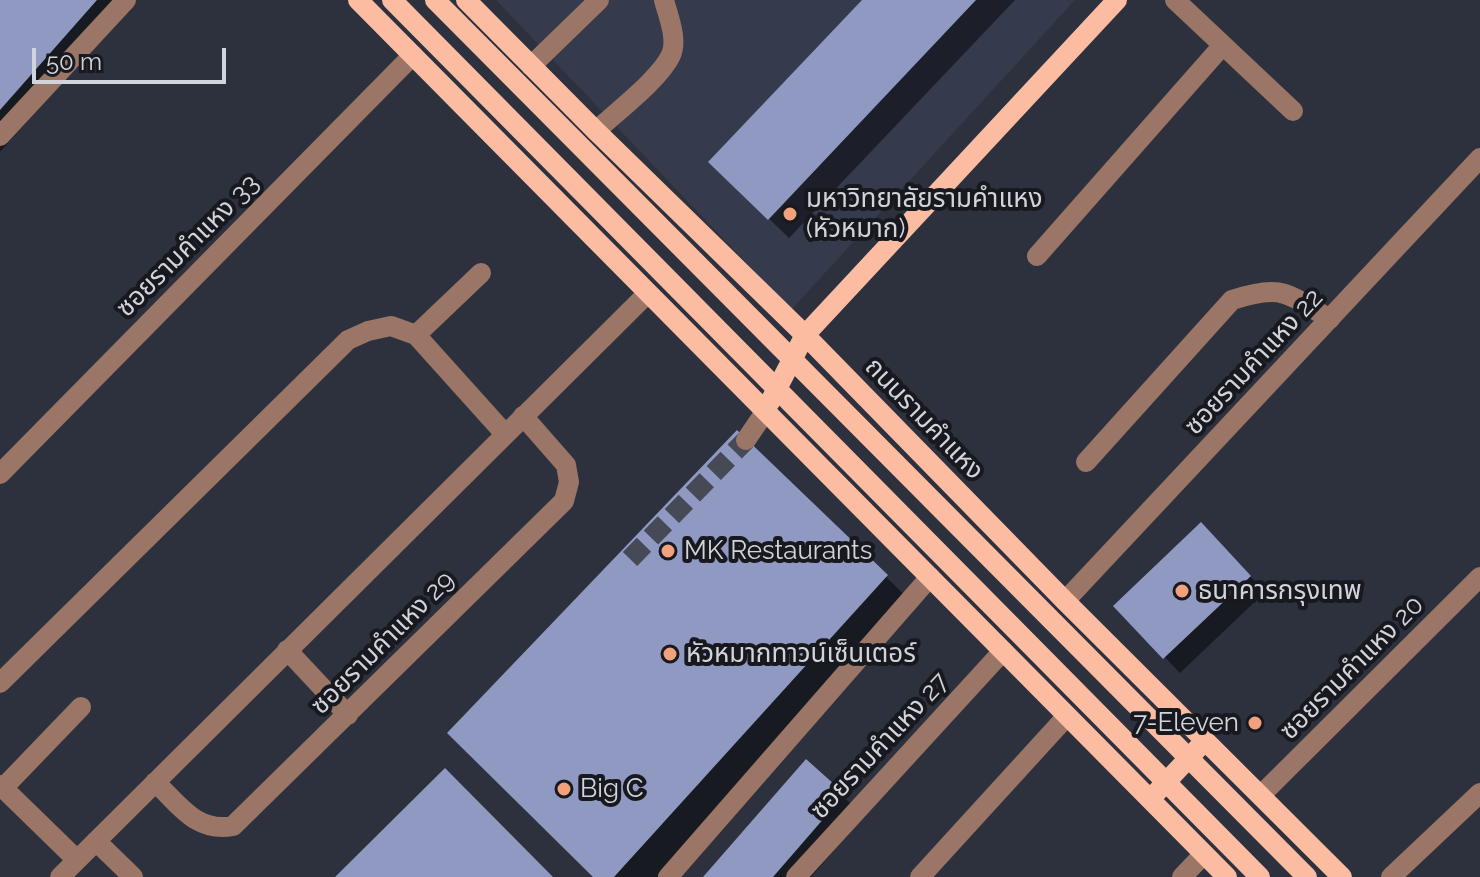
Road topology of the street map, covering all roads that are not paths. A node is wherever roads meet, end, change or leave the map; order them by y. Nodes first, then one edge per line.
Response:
1 (126, 0) edge
2 (358, 0) edge
3 (392, 0) edge
4 (435, 0) edge
5 (466, 0) edge
6 (599, 0) edge
7 (664, 0) edge
8 (1117, 0) edge
9 (1175, 0) edge
10 (1223, 45) junction
11 (413, 55) junction
12 (531, 66) junction
13 (1293, 111) dead end
14 (596, 131) junction
15 (0, 136) edge
16 (1480, 158) edge
17 (1037, 256) dead end
18 (481, 273) dead end
19 (647, 294) junction
20 (1330, 319) junction
21 (416, 335) junction
22 (805, 335) junction
23 (765, 412) junction
24 (523, 416) junction
25 (505, 434) junction
26 (746, 440) tunnel mouth
27 (1086, 462) dead end
28 (0, 474) edge
29 (930, 577) junction
30 (1480, 577) edge
31 (1065, 601) junction
32 (287, 650) junction
33 (1003, 651) junction
34 (0, 683) edge
35 (81, 707) dead end
36 (348, 715) junction
37 (1067, 716) junction
38 (1206, 740) junction
39 (155, 782) junction
40 (2, 786) edge
41 (1480, 793) edge
42 (1261, 795) junction
43 (1149, 799) junction
44 (96, 841) junction
45 (1204, 854) junction
46 (77, 860) junction
47 (60, 877) edge
48 (133, 877) edge
49 (668, 877) edge
50 (796, 877) edge
51 (920, 877) edge
52 (1182, 877) edge
53 (1227, 877) edge
54 (1260, 877) edge
55 (1307, 877) edge
56 (1342, 877) edge
57 (1391, 877) edge

1 - 15 street
2 - 11 main road
3 - 54 main road, bridge
4 - 55 main road, ถนนรามคำแหง, bridge
5 - 12 main road, ถนนรามคำแหง
6 - 12 street
7 - 14 street
8 - 22 main road
9 - 10 street
10 - 13 street
10 - 17 street
11 - 19 main road
11 - 28 street, ซอยรามคำแหง 33
12 - 14 main road, ถนนรามคำแหง
14 - 22 main road, ถนนรามคำแหง
16 - 20 street, ซอยรามคำแหง 22
18 - 21 street
19 - 23 main road
19 - 24 street
20 - 27 street
20 - 31 street, ซอยรามคำแหง 22
21 - 25 street
21 - 34 street
22 - 23 main road
22 - 31 main road, ถนนรามคำแหง
23 - 26 street
23 - 29 main road
24 - 25 street
24 - 36 street, ซอยรามคำแหง 29
25 - 32 street
29 - 33 main road
29 - 49 street
30 - 42 street, ซอยรามคำแหง 20
31 - 38 main road, ถนนรามคำแหง
32 - 36 street
32 - 39 street
33 - 37 main road
33 - 50 street, ซอยรามคำแหง 27
35 - 40 street
36 - 39 street, ซอยรามคำแหง 29
37 - 43 main road
37 - 51 street
38 - 42 main road, ถนนรามคำแหง
38 - 43 main road
39 - 44 street
40 - 46 street
41 - 57 street
42 - 56 main road, ถนนรามคำแหง
43 - 45 main road
44 - 46 street
44 - 48 street
45 - 52 street
45 - 53 main road
46 - 47 street

